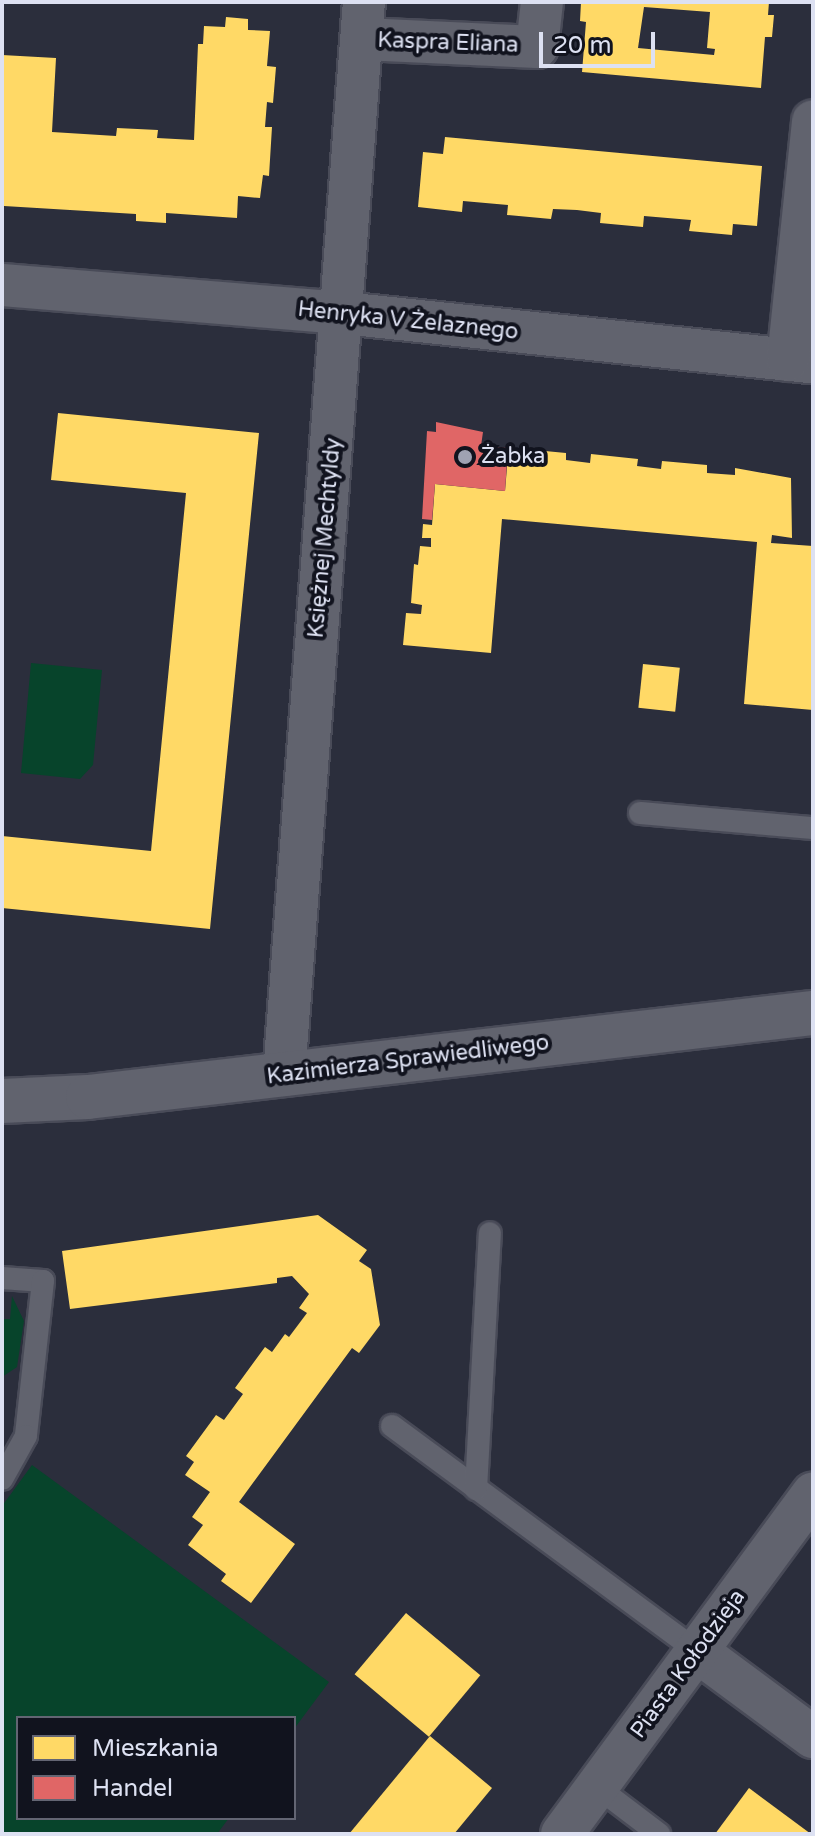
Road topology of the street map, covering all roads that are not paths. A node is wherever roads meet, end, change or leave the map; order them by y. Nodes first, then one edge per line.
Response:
1 (542, 2) edge
2 (363, 21) edge
3 (813, 121) edge
4 (2, 285) edge
5 (343, 313) junction
6 (801, 361) edge
7 (640, 813) dead end
8 (813, 828) edge
9 (813, 1013) edge
10 (284, 1075) junction
11 (2, 1101) edge
12 (490, 1233) dead end
13 (2, 1278) edge
14 (392, 1426) dead end
15 (2, 1479) edge
16 (476, 1489) junction
17 (811, 1499) edge
18 (698, 1652) junction
19 (813, 1737) edge
20 (597, 1787) junction
21 (562, 1834) edge
22 (659, 1834) edge

1 - 2 street, Kaspra Eliana
2 - 5 street, Księżnej Mechtyldy
3 - 6 street
4 - 5 street, Henryka V Żelaznego
5 - 6 street, Henryka V Żelaznego
5 - 10 street, Księżnej Mechtyldy
7 - 8 lane
9 - 10 street, Kazimierza Sprawiedliwego
10 - 11 street, Kazimierza Sprawiedliwego
12 - 16 lane
13 - 15 lane
14 - 16 lane
16 - 18 lane
17 - 18 street, Piasta Kołodzieja
18 - 19 street
18 - 20 street, Piasta Kołodzieja
20 - 21 street, Piasta Kołodzieja
20 - 22 lane

